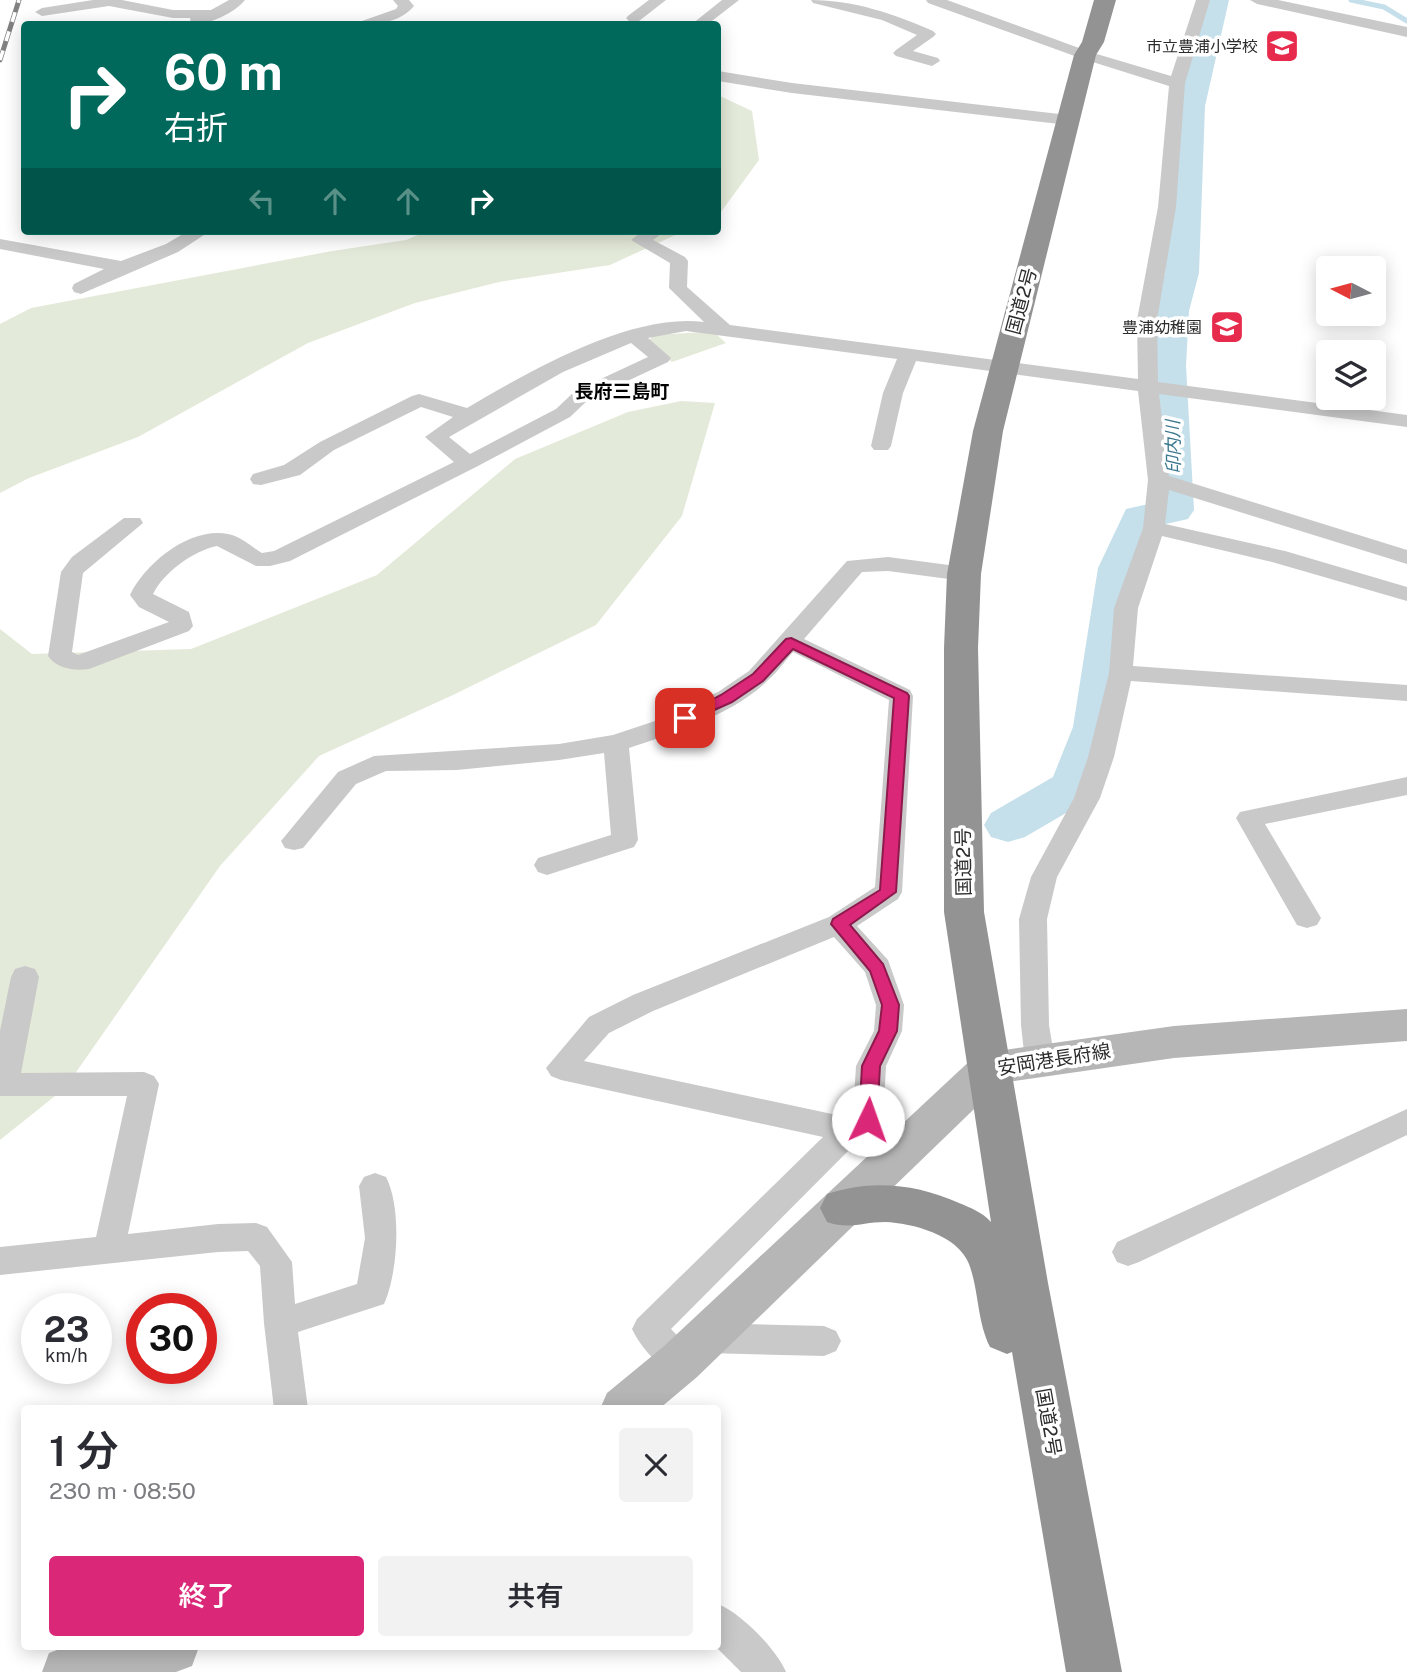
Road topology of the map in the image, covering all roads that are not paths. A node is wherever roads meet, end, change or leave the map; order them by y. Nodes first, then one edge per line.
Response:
1 (238, 0) edge
2 (400, 0) edge
3 (659, 0) edge
4 (732, 0) edge
5 (818, 0) edge
6 (933, 0) edge
7 (1088, 0) edge
8 (1105, 0) edge
9 (1203, 0) edge
10 (1257, 0) edge
11 (42, 12) dead end
12 (212, 14) junction
13 (634, 18) dead end
14 (197, 21) edge
15 (376, 21) edge
16 (703, 21) edge
17 (1407, 32) edge
18 (1085, 55) junction
19 (932, 61) dead end
20 (721, 76) edge
21 (1177, 83) junction
22 (1068, 120) junction
23 (194, 235) edge
24 (649, 235) edge
25 (0, 244) edge
26 (123, 267) junction
27 (81, 288) dead end
28 (722, 328) junction
29 (634, 336) junction
30 (908, 356) junction
31 (1003, 369) junction
32 (1157, 389) junction
33 (470, 416) junction
34 (1407, 421) edge
35 (881, 446) dead end
36 (469, 463) junction
37 (261, 479) dead end
38 (1168, 483) junction
39 (1155, 518) junction
40 (132, 523) dead end
41 (1407, 556) edge
42 (964, 574) junction
43 (1407, 594) edge
44 (791, 642) junction
45 (1121, 673) junction
46 (1407, 693) edge
47 (616, 743) junction
48 (1407, 786) edge
49 (294, 841) dead end
50 (547, 865) dead end
51 (1307, 918) dead end
52 (844, 930) junction
53 (25, 977) dead end
54 (1407, 1025) edge
55 (1040, 1061) junction
56 (990, 1068) junction
57 (1407, 1121) edge
58 (849, 1129) junction
59 (375, 1186) dead end
60 (843, 1208) junction
61 (109, 1249) junction
62 (1128, 1252) dead end
63 (0, 1261) edge
64 (280, 1322) junction
65 (824, 1341) dead end
66 (693, 1350) junction
67 (290, 1405) edge
68 (629, 1405) edge
69 (1053, 1443) junction
70 (721, 1625) edge
71 (160, 1650) edge
72 (68, 1672) edge
73 (767, 1672) edge
74 (1094, 1672) edge

1 - 12 street
2 - 15 street
3 - 13 street
4 - 16 street
5 - 19 street
6 - 18 street
7 - 18 highway, 国道2号
8 - 18 highway, 国道2号
9 - 21 street
10 - 17 street
11 - 12 street
12 - 14 street
18 - 21 street
18 - 22 highway, 国道2号
20 - 22 street
21 - 32 street
22 - 31 highway, 国道2号
23 - 26 street
24 - 28 street
25 - 26 street
26 - 27 street
28 - 29 street
28 - 30 street
29 - 33 street
29 - 36 street
30 - 31 street
30 - 35 street
31 - 32 street
31 - 42 highway, 国道2号
32 - 34 street
32 - 38 street
33 - 36 street
33 - 37 street
36 - 40 street
38 - 39 street
38 - 41 street
39 - 43 street
39 - 45 street
42 - 44 street
42 - 56 highway, 国道2号
44 - 47 street
44 - 52 street
45 - 46 street
45 - 55 street
47 - 49 street
47 - 50 street
48 - 51 street
52 - 58 street
52 - 58 street
53 - 61 street
54 - 55 main road, 安岡港長府線
55 - 56 main road, 安岡港長府線
56 - 60 main road, 安岡港長府線
56 - 69 highway, 国道2号
57 - 62 street
58 - 66 street
59 - 64 street
60 - 66 main road, 安岡港長府線
60 - 69 highway
61 - 63 street
61 - 64 street
64 - 67 street
65 - 66 street
66 - 68 main road, 安岡港長府線
69 - 74 highway, 国道2号
70 - 73 street
71 - 72 main road

